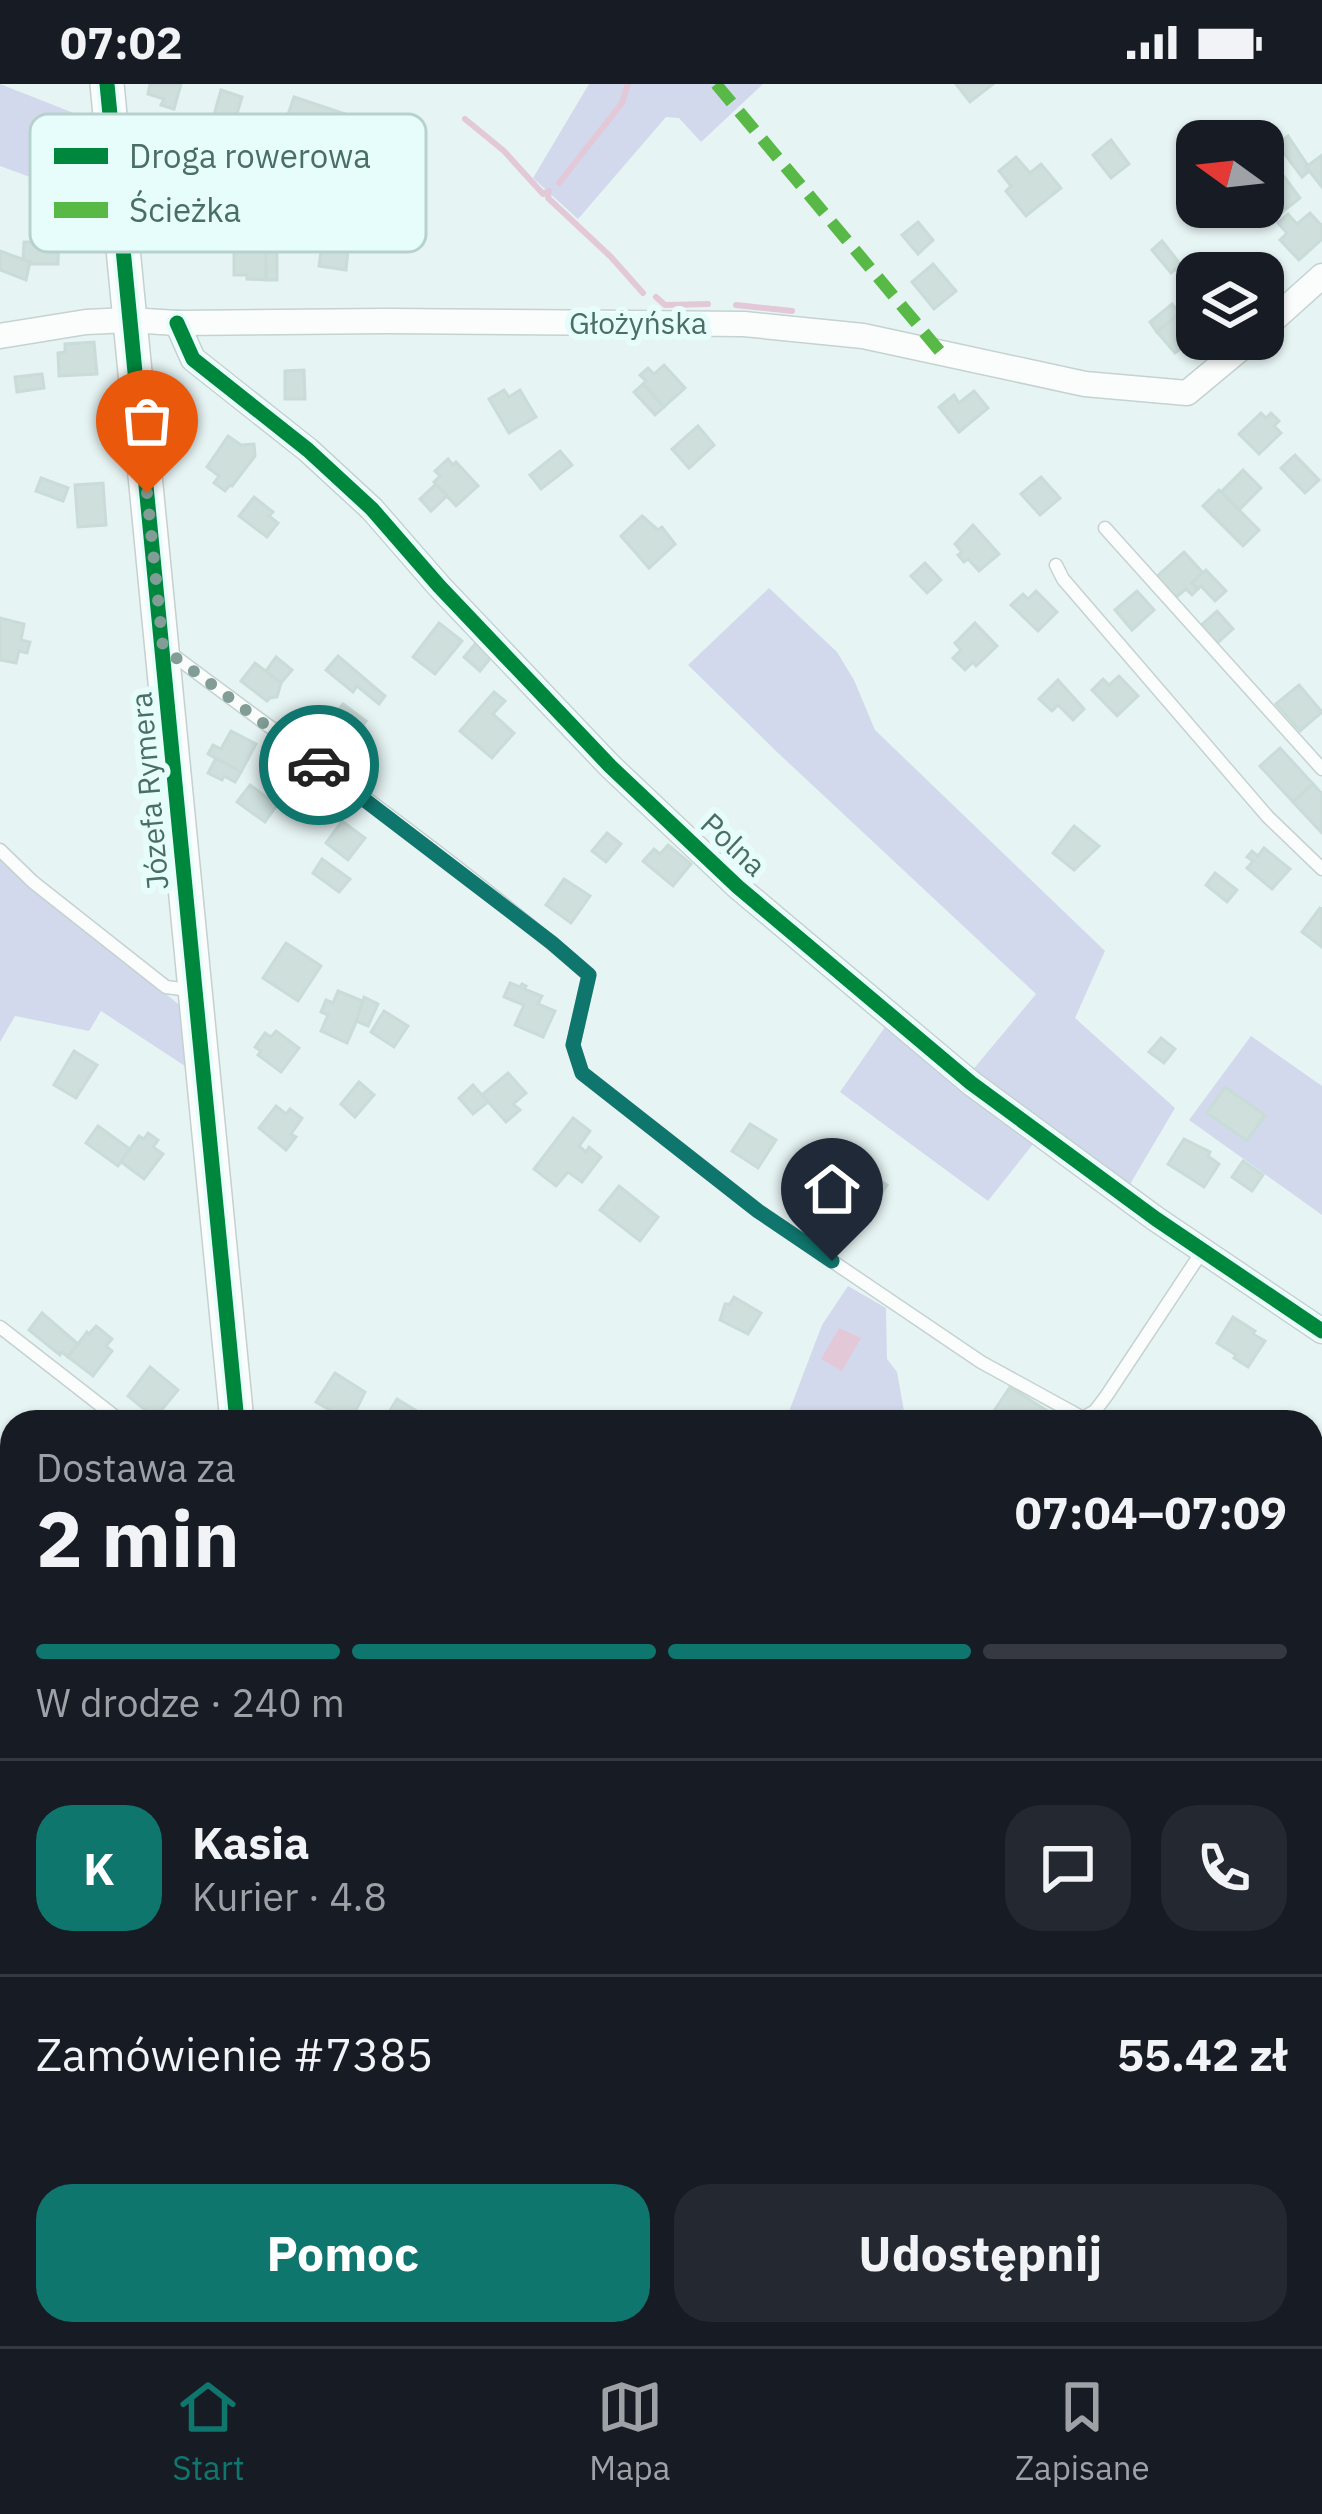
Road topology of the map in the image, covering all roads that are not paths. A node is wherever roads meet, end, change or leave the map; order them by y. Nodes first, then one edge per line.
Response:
1 (107, 84) edge
2 (110, 114) edge
3 (123, 252) edge
4 (1322, 277) edge
5 (1284, 310) edge
6 (129, 320) junction
7 (177, 323) junction
8 (0, 337) edge
9 (1226, 360) edge
10 (1105, 528) dead end
11 (1056, 565) dead end
12 (163, 648) junction
13 (1322, 769) edge
14 (0, 850) edge
15 (1322, 869) edge
16 (196, 991) junction
17 (1203, 1250) junction
18 (0, 1327) edge
19 (1322, 1331) edge
20 (107, 1410) edge
21 (236, 1410) edge
22 (1066, 1410) edge
23 (1096, 1410) edge

1 - 2 street, Józefa Rymera
3 - 6 street, Józefa Rymera
4 - 5 street
6 - 7 street, Głożyńska
6 - 8 street, Głożyńska
6 - 12 street, Józefa Rymera
7 - 9 street, Głożyńska
7 - 17 street, Polna
10 - 13 lane
11 - 15 lane
12 - 16 street, Józefa Rymera
12 - 22 lane
14 - 16 lane
16 - 21 street, Józefa Rymera
17 - 19 street, Polna
17 - 23 lane
18 - 20 lane

